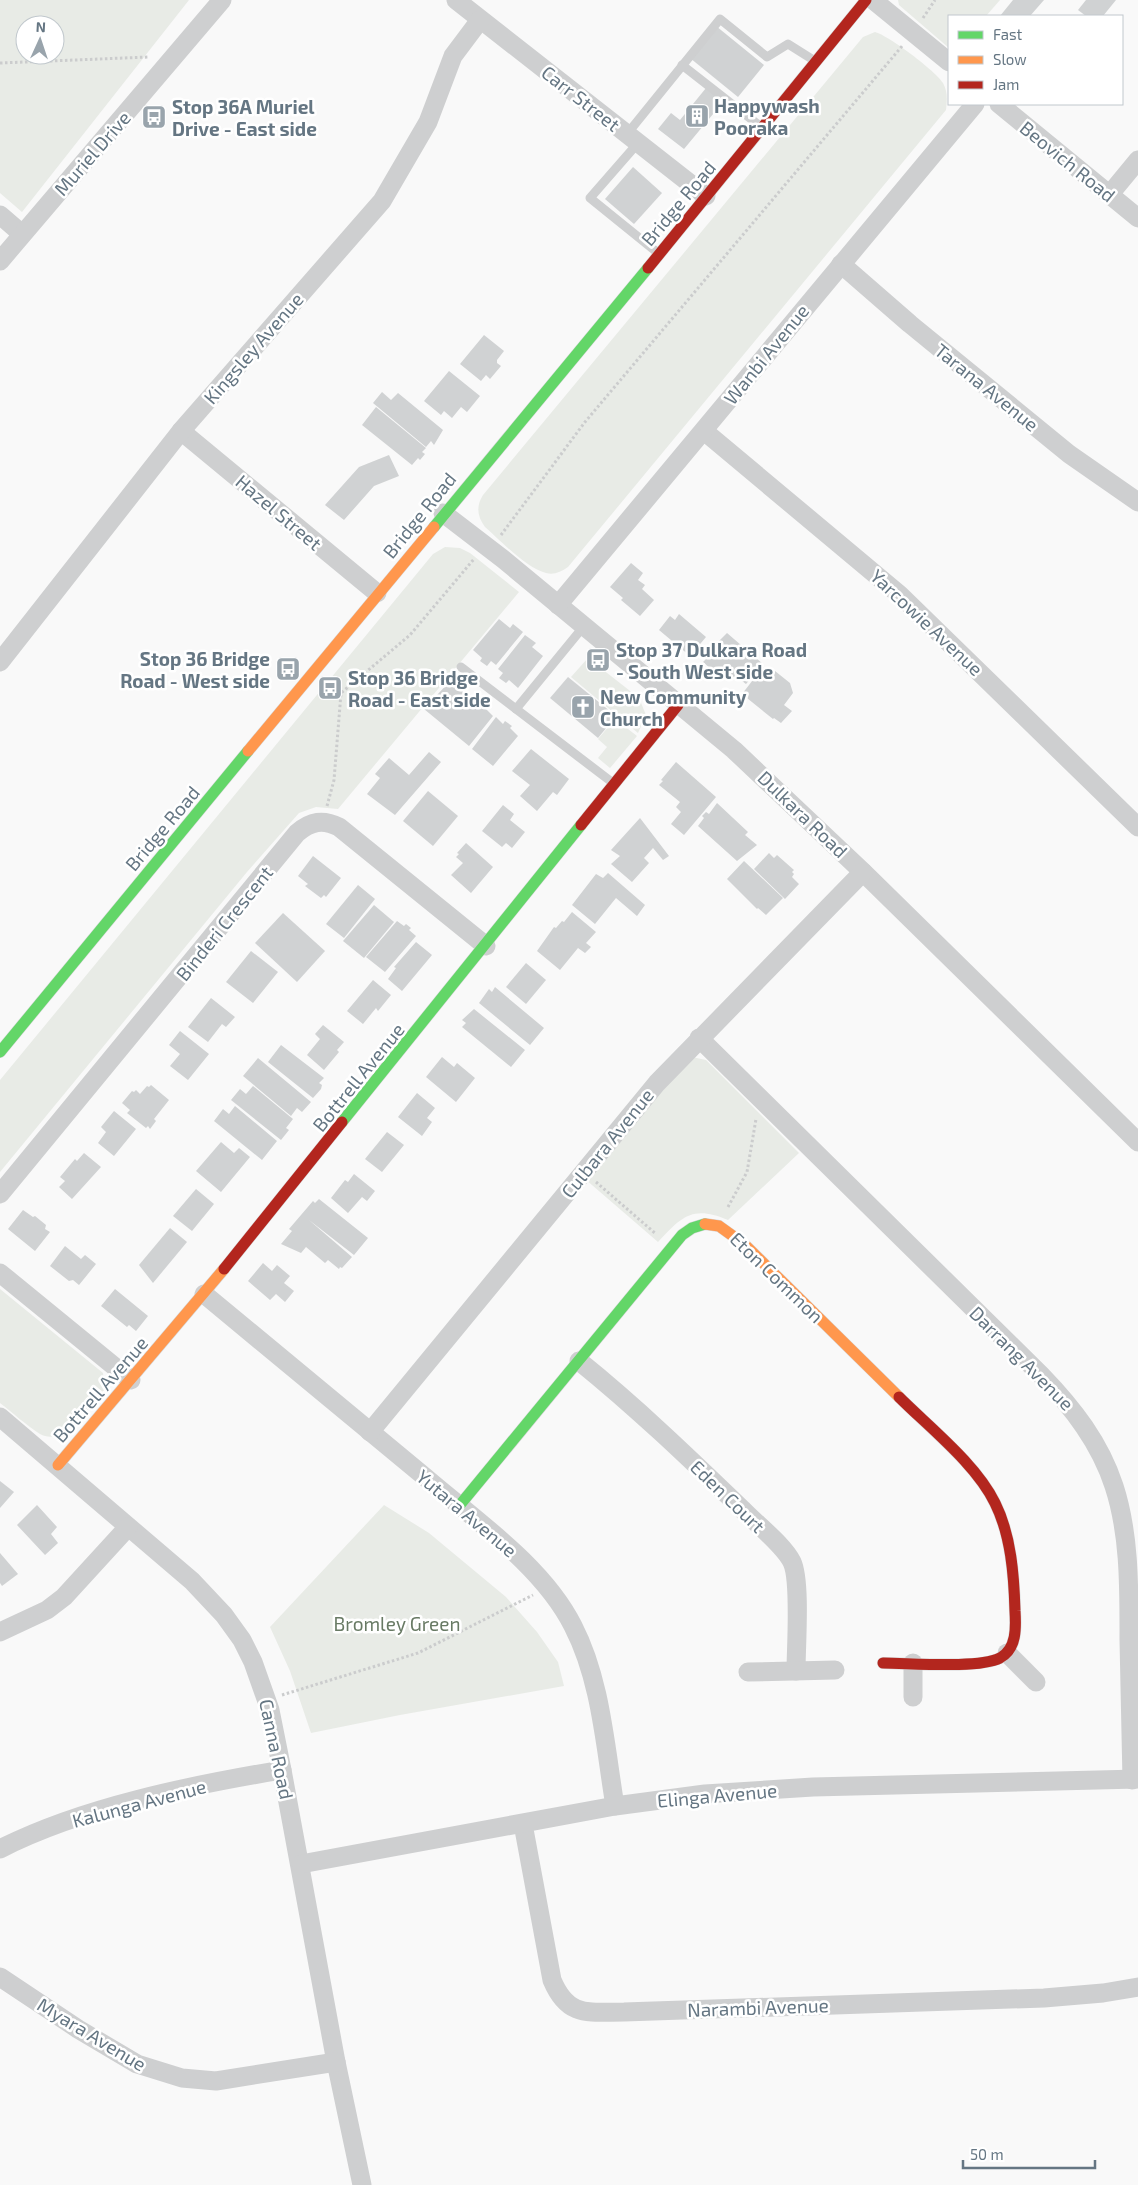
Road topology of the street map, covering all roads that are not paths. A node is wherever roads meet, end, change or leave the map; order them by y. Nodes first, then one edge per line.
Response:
1 (222, 0) edge
2 (456, 0) edge
3 (866, 0) edge
4 (873, 0) edge
5 (480, 20) junction
6 (948, 61) edge
7 (816, 62) junction
8 (682, 65) junction
9 (974, 105) edge
10 (1000, 105) edge
11 (762, 128) junction
12 (632, 139) junction
13 (1138, 160) edge
14 (1110, 194) junction
15 (706, 196) junction
16 (0, 215) edge
17 (1138, 218) edge
18 (22, 234) junction
19 (658, 253) junction
20 (0, 261) edge
21 (841, 264) junction
22 (181, 431) junction
23 (704, 431) junction
24 (1138, 502) edge
25 (443, 513) junction
26 (377, 593) junction
27 (558, 605) junction
28 (584, 626) junction
29 (0, 662) edge
30 (461, 667) dead end
31 (678, 705) junction
32 (516, 709) junction
33 (615, 785) junction
34 (1138, 827) edge
35 (863, 872) junction
36 (486, 946) junction
37 (699, 1038) junction
38 (0, 1052) edge
39 (1138, 1142) edge
40 (0, 1194) edge
41 (0, 1273) edge
42 (204, 1294) junction
43 (578, 1361) junction
44 (131, 1380) junction
45 (0, 1417) edge
46 (370, 1432) junction
47 (58, 1465) junction
48 (459, 1506) junction
49 (128, 1527) junction
50 (0, 1632) edge
51 (1007, 1653) junction
52 (913, 1663) junction
53 (883, 1664) dead end
54 (835, 1670) dead end
55 (796, 1671) junction
56 (748, 1672) dead end
57 (1036, 1682) dead end
58 (912, 1696) dead end
59 (282, 1770) junction
60 (1135, 1780) edge
61 (616, 1806) junction
62 (523, 1824) junction
63 (0, 1849) edge
64 (301, 1864) junction
65 (0, 1977) edge
66 (1138, 1987) edge
67 (336, 2062) junction
68 (362, 2185) edge

1 - 18 street, Muriel Drive
2 - 5 street, Carr Street
3 - 7 street, Bridge Road
4 - 6 street
5 - 12 street, Carr Street
5 - 22 street, Kingsley Avenue
7 - 8 lane
7 - 11 street, Bridge Road
8 - 11 lane
8 - 12 lane
9 - 21 street, Wanbi Avenue
10 - 14 street, Beovich Road
11 - 15 street, Bridge Road
12 - 15 street, Carr Street
12 - 19 lane
13 - 14 street
14 - 17 street, Beovich Road
15 - 19 street, Bridge Road
16 - 18 street
18 - 20 street, Muriel Drive
19 - 25 street, Bridge Road
21 - 23 street, Wanbi Avenue
21 - 24 street, Tarana Avenue
22 - 26 street, Hazel Street
22 - 29 street, Kingsley Avenue
23 - 27 street, Wanbi Avenue
23 - 34 street, Yarcowie Avenue
25 - 26 street, Bridge Road
25 - 27 street, Dulkara Road
26 - 38 street, Bridge Road
27 - 28 street, Dulkara Road
28 - 31 street, Dulkara Road
28 - 32 lane
30 - 32 lane
31 - 33 street, Bottrell Avenue
31 - 35 street, Dulkara Road
32 - 33 lane
33 - 36 street, Bottrell Avenue
35 - 37 street, Culbara Avenue
35 - 39 street, Dulkara Road
36 - 40 street, Binderi Crescent
36 - 42 street, Bottrell Avenue
37 - 46 street, Culbara Avenue
37 - 60 street, Darrang Avenue
41 - 44 street
42 - 44 street, Bottrell Avenue
42 - 46 street, Yutara Avenue
43 - 48 street, Eton Common
43 - 51 street, Eton Common
43 - 55 street, Eden Court
44 - 47 street, Bottrell Avenue
45 - 47 street, Canna Road
46 - 48 street, Yutara Avenue
47 - 49 street, Canna Road
48 - 61 street, Yutara Avenue
49 - 50 street
49 - 59 street, Canna Road
51 - 52 street
51 - 57 street
52 - 53 street
52 - 58 street
54 - 55 street
55 - 56 street
59 - 63 street, Kalunga Avenue
59 - 64 street, Canna Road
60 - 61 street, Elinga Avenue
61 - 62 street, Elinga Avenue
62 - 64 street, Elinga Avenue
62 - 66 street, Narambi Avenue
64 - 67 street, Canna Road
65 - 67 street, Myara Avenue
67 - 68 street, Canna Road

